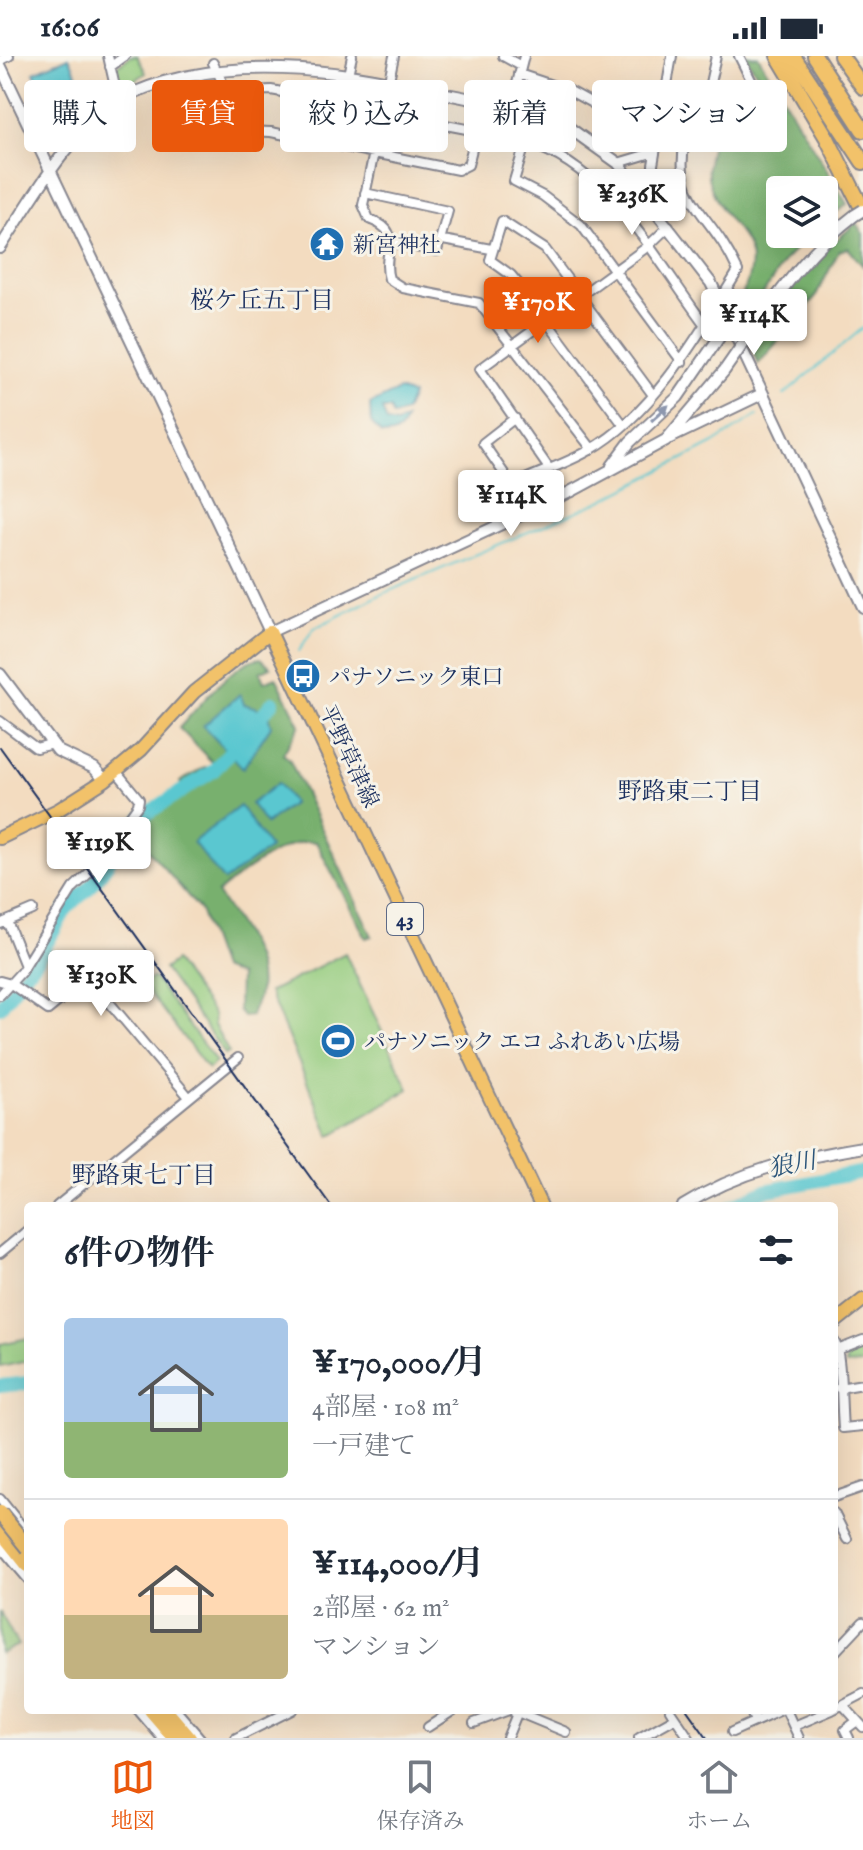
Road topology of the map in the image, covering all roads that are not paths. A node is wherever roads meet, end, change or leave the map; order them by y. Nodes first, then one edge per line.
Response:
1 (9, 56) edge
2 (108, 56) edge
3 (125, 56) edge
4 (352, 56) edge
5 (394, 56) edge
6 (503, 56) edge
7 (524, 56) edge
8 (672, 56) edge
9 (716, 56) edge
10 (739, 56) edge
11 (778, 56) edge
12 (793, 56) edge
13 (815, 56) edge
14 (841, 56) edge
15 (0, 63) edge
16 (213, 63) junction
17 (110, 67) junction
18 (520, 70) junction
19 (348, 73) junction
20 (113, 80) edge
21 (222, 80) edge
22 (347, 80) edge
23 (383, 80) edge
24 (388, 80) edge
25 (518, 80) edge
26 (668, 80) edge
27 (712, 80) edge
28 (751, 80) edge
29 (863, 87) edge
30 (136, 91) edge
31 (592, 103) edge
32 (863, 130) edge
33 (576, 133) edge
34 (63, 152) edge
35 (369, 152) edge
36 (470, 152) edge
37 (523, 152) edge
38 (548, 152) edge
39 (655, 152) joint
40 (686, 152) edge
41 (374, 153) junction
42 (863, 162) edge
43 (618, 163) junction
44 (49, 173) junction
45 (365, 193) junction
46 (653, 204) junction
47 (860, 212) edge
48 (669, 226) junction
49 (443, 240) junction
50 (390, 242) junction
51 (647, 247) junction
52 (0, 248) edge
53 (491, 249) junction
54 (613, 271) junction
55 (580, 297) junction
56 (720, 304) junction
57 (546, 320) junction
58 (729, 323) junction
59 (705, 325) junction
60 (512, 344) junction
61 (682, 362) junction
62 (762, 394) junction
63 (653, 395) junction
64 (515, 418) junction
65 (622, 423) junction
66 (666, 440) junction
67 (592, 449) junction
68 (548, 467) junction
69 (608, 470) junction
70 (863, 607) edge
71 (270, 632) junction
72 (0, 674) edge
73 (0, 721) edge
74 (52, 744) junction
75 (116, 771) junction
76 (105, 780) junction
77 (0, 838) edge
78 (33, 910) dead end
79 (3, 923) edge
80 (25, 966) junction
81 (0, 981) edge
82 (15, 987) junction
83 (0, 995) edge
84 (238, 1058) dead end
85 (188, 1096) junction
86 (863, 1147) edge
87 (62, 1202) edge
88 (539, 1202) edge
89 (690, 1202) edge
90 (24, 1233) edge
91 (0, 1253) edge
92 (863, 1300) edge
93 (838, 1320) edge
94 (863, 1340) edge
95 (838, 1346) edge
96 (840, 1349) junction
97 (863, 1384) edge
98 (839, 1388) junction
99 (863, 1426) edge
100 (839, 1429) edge
101 (863, 1487) edge
102 (838, 1496) edge
103 (0, 1499) edge
104 (0, 1513) edge
105 (838, 1521) edge
106 (24, 1527) edge
107 (0, 1529) edge
108 (24, 1530) edge
109 (847, 1539) dead end
110 (24, 1543) edge
111 (0, 1546) edge
112 (24, 1560) edge
113 (24, 1574) edge
114 (863, 1622) edge
115 (838, 1649) edge
116 (863, 1694) edge
117 (838, 1707) edge
118 (838, 1709) edge
119 (141, 1714) edge
120 (154, 1714) edge
121 (168, 1714) edge
122 (179, 1714) edge
123 (284, 1714) edge
124 (448, 1714) edge
125 (501, 1714) edge
126 (512, 1714) edge
127 (521, 1714) edge
128 (673, 1714) edge
129 (752, 1714) edge
130 (773, 1714) edge
131 (786, 1714) edge
132 (822, 1714) edge
133 (755, 1721) junction
134 (474, 1723) dead end
135 (860, 1724) edge
136 (794, 1726) junction
137 (428, 1727) dead end
138 (732, 1732) dead end
139 (561, 1733) edge
140 (162, 1738) edge
141 (175, 1738) edge
142 (189, 1738) edge
143 (200, 1738) edge
144 (236, 1738) edge
145 (507, 1738) edge
146 (639, 1738) edge
147 (689, 1738) edge
148 (799, 1738) edge
149 (849, 1738) edge

1 - 15 street
2 - 17 street
3 - 17 street
4 - 19 street
5 - 24 street
6 - 18 street
7 - 18 street
8 - 26 street
9 - 27 street
10 - 28 street
11 - 47 highway
12 - 42 highway
13 - 32 highway
14 - 29 highway
15 - 44 street
16 - 19 street
16 - 21 street
16 - 30 street
17 - 20 street
18 - 25 street
18 - 31 street
19 - 22 street
19 - 23 street
33 - 43 street
34 - 44 street
35 - 41 street
36 - 41 street
37 - 54 street
38 - 51 street
39 - 43 street
39 - 46 street
40 - 56 street
41 - 45 street
43 - 46 street
44 - 52 street
44 - 71 street
45 - 49 street
45 - 50 street
46 - 48 street
47 - 66 street, bridge
48 - 51 street
48 - 56 street
49 - 50 street
49 - 53 street
50 - 60 street
51 - 54 street
51 - 59 street
53 - 55 street
53 - 57 street
54 - 55 street
54 - 61 street
55 - 57 street
55 - 63 street
56 - 58 street
56 - 59 street
57 - 60 street
57 - 65 street
58 - 62 street
69 -> 58 street
59 - 61 street
60 - 64 street
60 - 67 street
61 - 63 street
62 - 66 street
62 - 70 street
63 - 65 street
64 - 68 street
64 - 68 street
65 - 67 street
66 - 69 street
67 - 68 street
69 - 71 street
71 - 75 main road
71 - 88 main road, 平野草津線 / 43
72 - 74 street
73 - 74 street
74 - 76 street
75 - 76 main road
75 - 80 street
76 - 77 main road
78 - 79 street
79 - 80 street
80 - 82 street
81 - 82 street
82 - 83 street
82 - 85 street
84 - 85 street
85 - 87 street
86 - 89 street
90 - 91 street
92 - 93 main road
94 - 96 street
95 - 96 street
96 - 98 street
97 - 98 street
98 - 100 street
99 - 100 street
101 - 102 street
103 - 106 street
104 - 110 highway, bridge
105 - 109 street
107 - 108 street
107 - 112 highway
111 - 113 street
114 - 115 street
116 - 117 street
118 - 135 street
119 - 140 street
120 - 141 highway
121 - 142 highway
122 - 143 street
123 - 144 street
124 - 137 street
125 - 134 street
126 - 145 street
127 - 139 street
128 - 146 street
128 - 147 street
129 - 133 street
130 - 133 street
131 - 136 street
132 - 136 street
133 - 138 street
135 - 149 street
136 - 148 street

